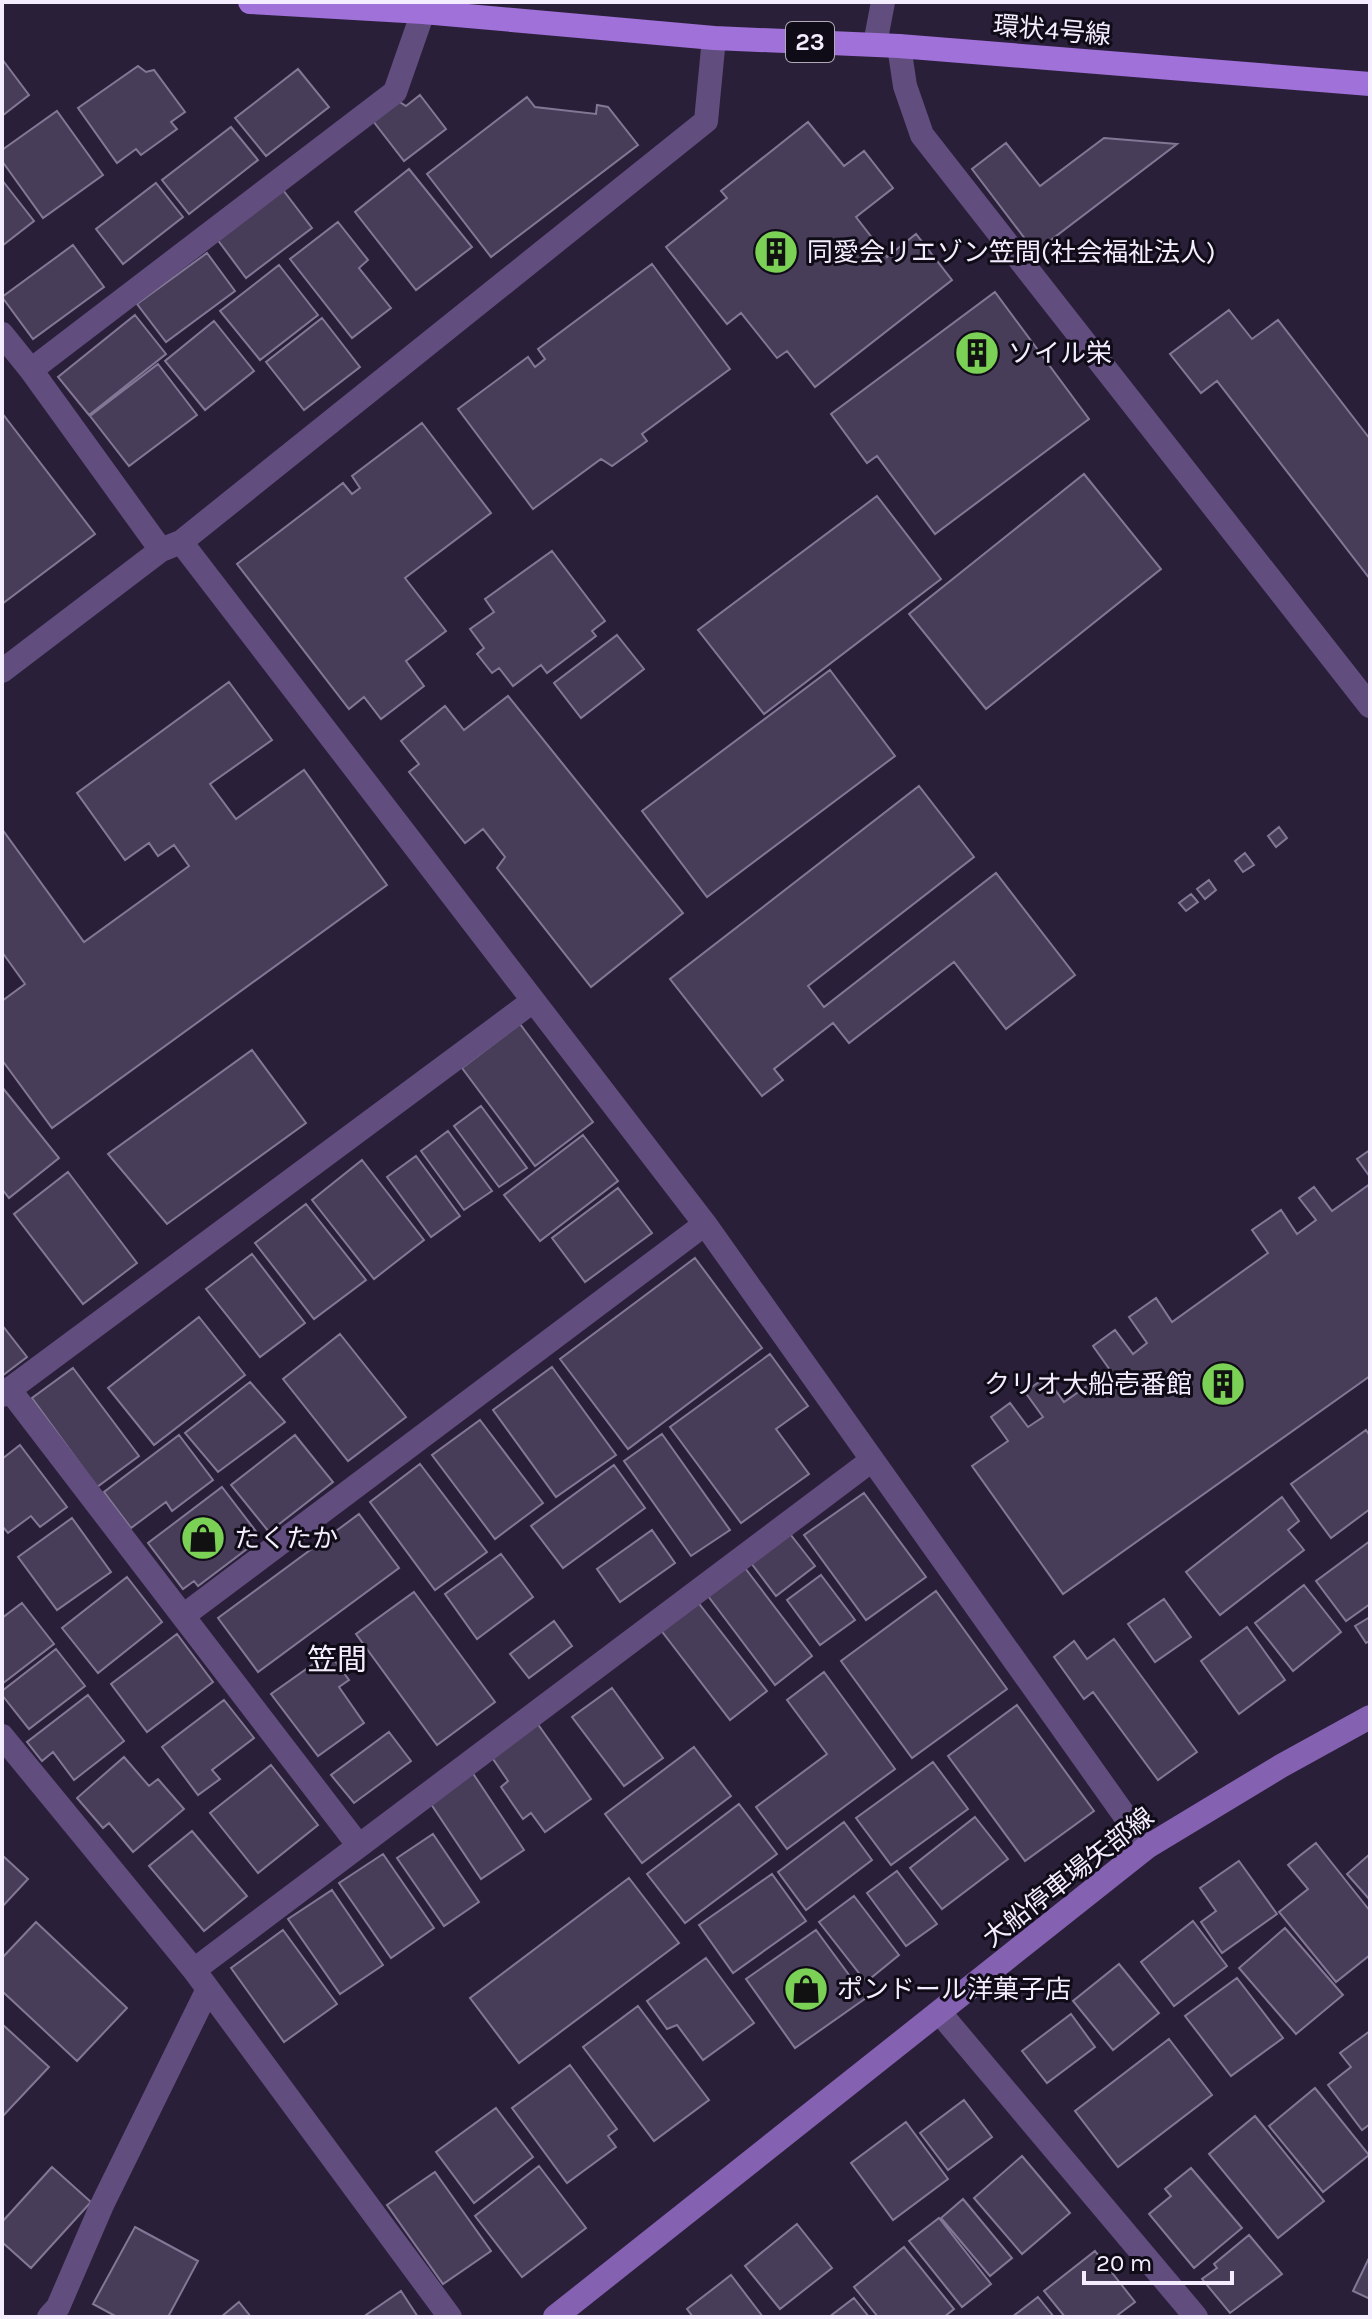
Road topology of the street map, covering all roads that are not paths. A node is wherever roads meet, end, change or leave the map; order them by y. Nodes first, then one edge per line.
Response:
1 (250, 2) edge
2 (883, 2) edge
3 (423, 12) junction
4 (714, 38) junction
5 (887, 45) junction
6 (1370, 84) edge
7 (2, 334) edge
8 (31, 370) junction
9 (171, 546) junction
10 (2, 671) edge
11 (1370, 706) edge
12 (533, 1001) junction
13 (705, 1224) junction
14 (6, 1392) edge
15 (872, 1460) junction
16 (183, 1616) junction
17 (1370, 1717) edge
18 (2, 1736) edge
19 (359, 1846) junction
20 (1147, 1847) junction
21 (201, 1980) junction
22 (940, 2013) junction
23 (49, 2317) edge
24 (450, 2317) edge
25 (555, 2317) edge
26 (1196, 2317) edge

1 - 3 main road, 環状4号線 / 23
2 - 5 street
3 - 4 main road, 環状4号線 / 23
3 - 8 street
4 - 5 main road, 環状4号線 / 23
4 - 9 street
5 - 6 main road, 環状4号線 / 23
5 - 11 street
7 - 8 street
8 - 9 street
9 - 10 street
9 - 12 street
12 - 13 street
12 - 14 street
13 - 15 street
13 - 16 street
14 - 16 street
15 - 19 street
15 - 20 street
16 - 19 street
17 - 20 main road, 大船停車場矢部線
18 - 21 street
19 - 21 street
20 - 22 main road, 大船停車場矢部線
21 - 23 street
21 - 24 street
22 - 25 main road, 大船停車場矢部線
22 - 26 street

